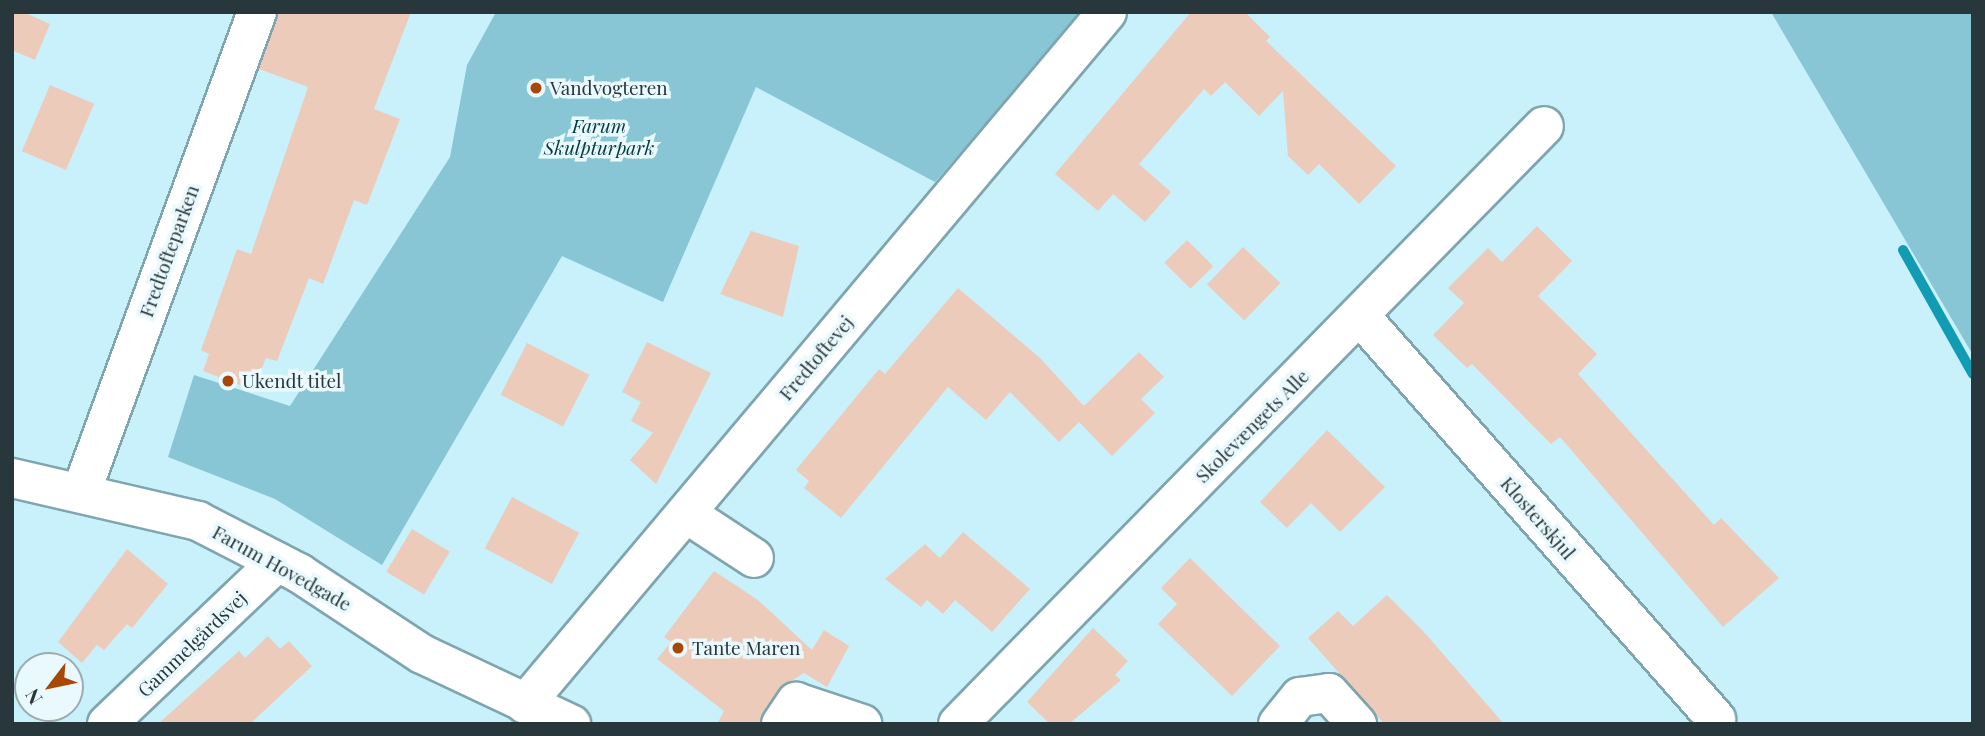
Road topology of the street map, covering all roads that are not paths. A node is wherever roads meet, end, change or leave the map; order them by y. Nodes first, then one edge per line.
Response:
1 (257, 12) edge
2 (1107, 12) edge
3 (1544, 126) dead end
4 (1360, 316) junction
5 (12, 478) edge
6 (82, 490) junction
7 (687, 514) junction
8 (754, 558) dead end
9 (277, 562) junction
10 (525, 704) junction
11 (1716, 719) dead end
12 (107, 724) edge
13 (571, 724) edge
14 (781, 724) edge
15 (862, 724) edge
16 (958, 724) edge
17 (1278, 724) edge
18 (1357, 724) edge

1 - 6 street, Fredtofteparken
2 - 7 street, Fredtoftevej
3 - 4 street, Skolevængets Alle
4 - 11 street, Klosterskjul
4 - 16 street, Skolevængets Alle
5 - 6 street, Farum Hovedgade
6 - 9 street, Farum Hovedgade
7 - 8 street
7 - 10 street, Fredtoftevej
9 - 10 street, Farum Hovedgade
9 - 12 street, Gammelgårdsvej
10 - 13 street, Farum Hovedgade
14 - 15 street
17 - 18 street

